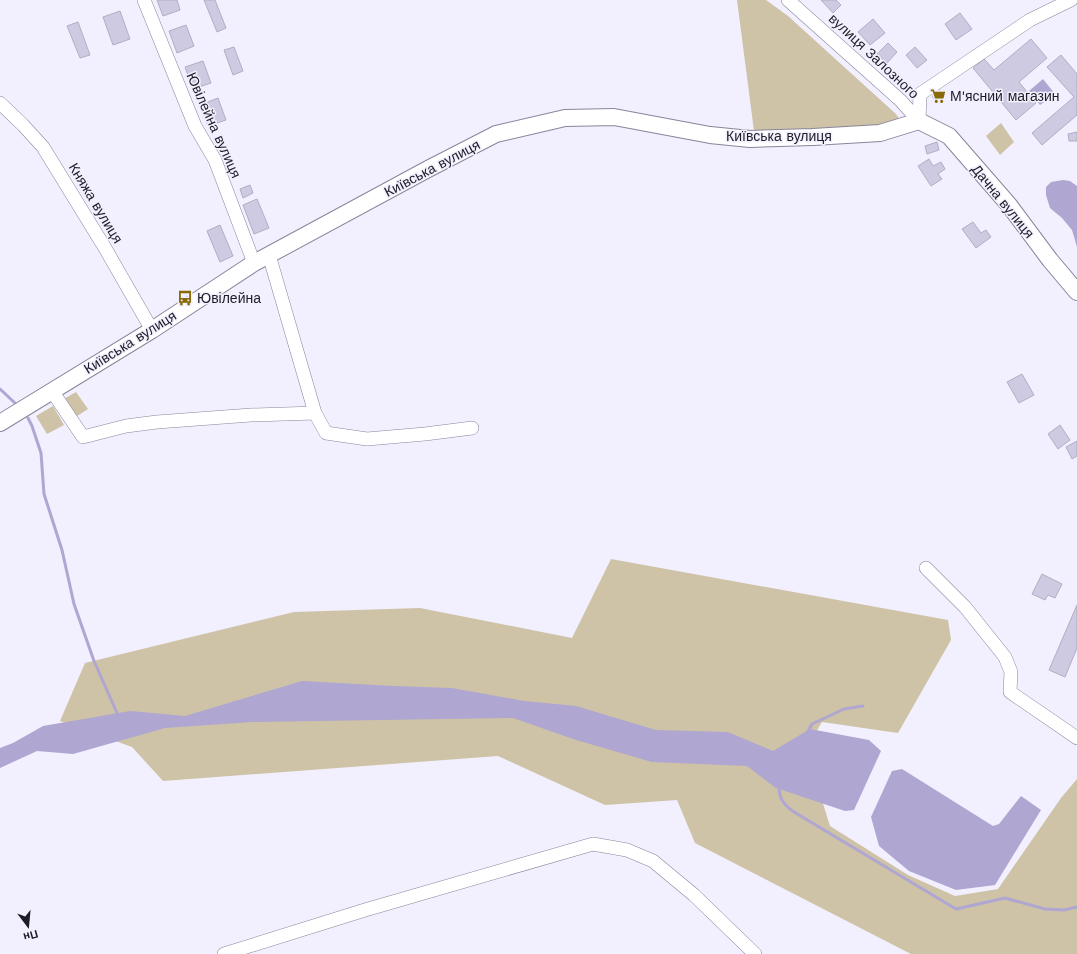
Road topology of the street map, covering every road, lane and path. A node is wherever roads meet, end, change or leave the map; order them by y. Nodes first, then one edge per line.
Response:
1 (144, 0) edge
2 (788, 0) edge
3 (1071, 0) edge
4 (0, 103) edge
5 (919, 121) junction
6 (269, 255) junction
7 (254, 263) junction
8 (1077, 292) edge
9 (152, 330) junction
10 (52, 391) junction
11 (315, 413) junction
12 (0, 423) edge
13 (472, 428) dead end
14 (926, 568) dead end
15 (1077, 738) edge
16 (224, 954) edge
17 (756, 954) edge

1 - 7 street, Ювілейна вулиця
2 - 5 street, вулиця Залозного
3 - 5 street
4 - 9 street, Княжа вулиця
5 - 6 street, Київська вулиця
5 - 8 street, Дачна вулиця
6 - 7 street, Київська вулиця
6 - 11 street
7 - 9 street, Київська вулиця
9 - 10 street, Київська вулиця
10 - 11 street
10 - 12 street, Київська вулиця
11 - 13 street
14 - 15 street
16 - 17 street

